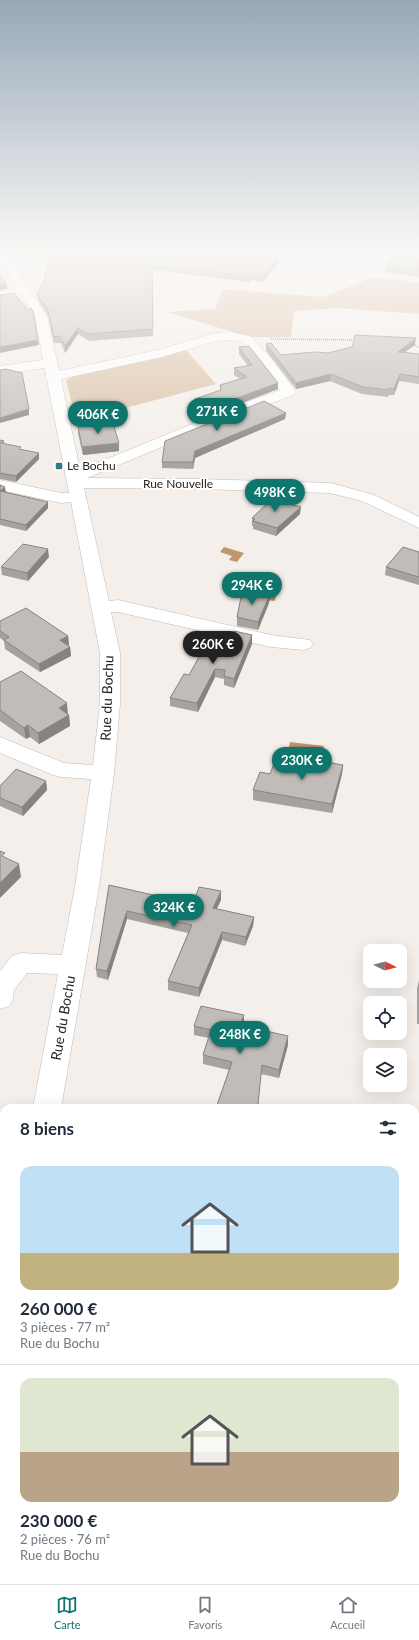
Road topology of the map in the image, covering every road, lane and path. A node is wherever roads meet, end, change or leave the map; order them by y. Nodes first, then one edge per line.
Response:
1 (43, 326) edge
2 (245, 339) junction
3 (360, 340) edge
4 (405, 343) edge
5 (419, 347) edge
6 (0, 370) edge
7 (51, 370) junction
8 (0, 485) edge
9 (75, 486) junction
10 (419, 523) edge
11 (100, 607) junction
12 (303, 644) dead end
13 (0, 744) edge
14 (103, 773) junction
15 (72, 965) junction
16 (0, 999) edge
17 (48, 1104) edge

1 - 7 street, Rue du Bochu
2 - 3 path
2 - 7 street
2 - 9 street
4 - 5 path
6 - 7 street
7 - 9 street, Rue du Bochu
8 - 9 street, Rue Nouvelle
9 - 10 street, Rue Nouvelle
9 - 11 street, Rue du Bochu
11 - 12 street
11 - 14 street, Rue du Bochu
13 - 14 street
14 - 15 street, Rue du Bochu
15 - 16 street
15 - 17 street, Rue du Bochu

